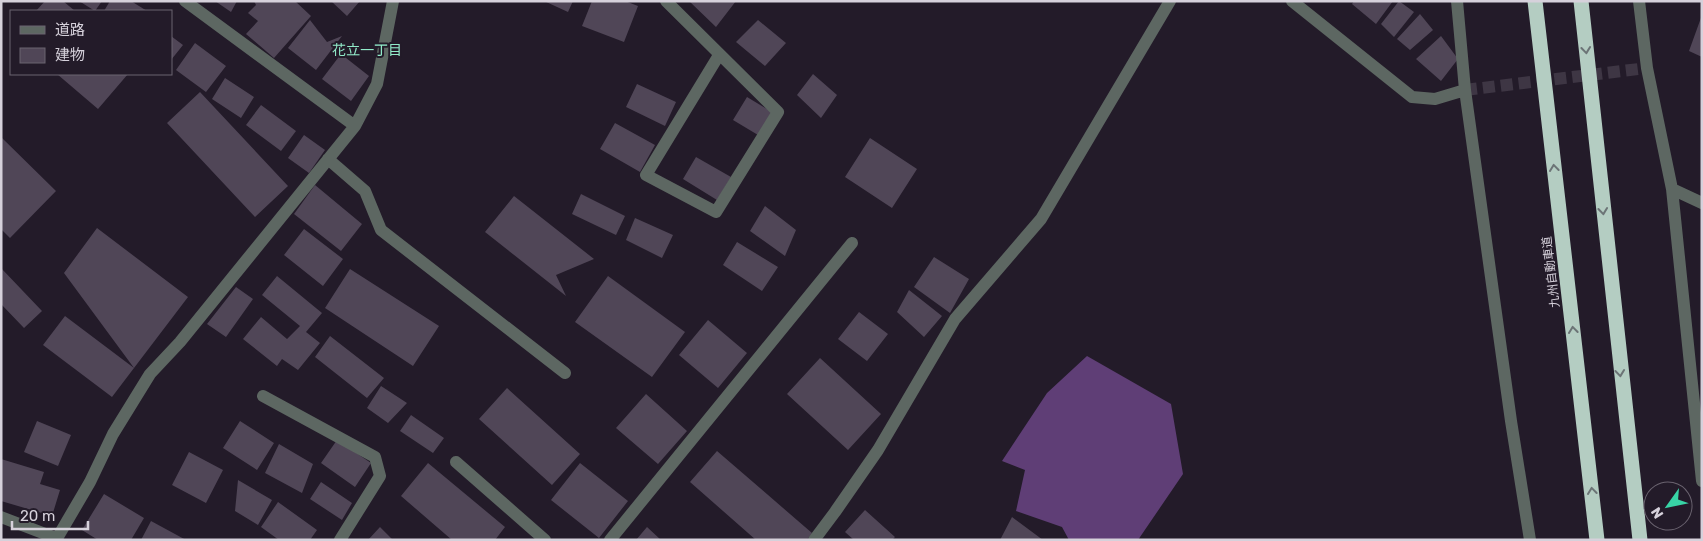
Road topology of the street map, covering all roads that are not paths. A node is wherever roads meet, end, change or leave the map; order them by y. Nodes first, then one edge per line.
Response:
1 (185, 1) edge
2 (392, 1) edge
3 (666, 1) edge
4 (1170, 1) edge
5 (1292, 1) edge
6 (1457, 1) edge
7 (1535, 1) edge
8 (1581, 1) edge
9 (1639, 1) edge
10 (720, 54) junction
11 (1465, 90) junction
12 (355, 126) junction
13 (328, 159) junction
14 (1672, 189) junction
15 (1702, 203) edge
16 (852, 243) dead end
17 (565, 373) dead end
18 (263, 396) dead end
19 (456, 462) dead end
20 (1702, 481) edge
21 (1, 517) edge
22 (56, 539) edge
23 (340, 540) edge
24 (545, 540) edge
25 (610, 540) edge
26 (814, 540) edge
27 (1530, 540) edge
28 (1597, 540) edge
29 (1640, 540) edge

1 - 12 street
2 - 12 street
3 - 10 street
4 - 26 street
5 - 11 street
6 - 11 street
28 -> 7 highway, 九州自動車道
8 -> 29 highway
9 - 14 street
10 - 10 street
11 - 27 street
12 - 13 street
13 - 17 street
13 - 22 street
14 - 15 street
14 - 20 street
16 - 25 street
18 - 23 street
19 - 24 street
21 - 22 street

